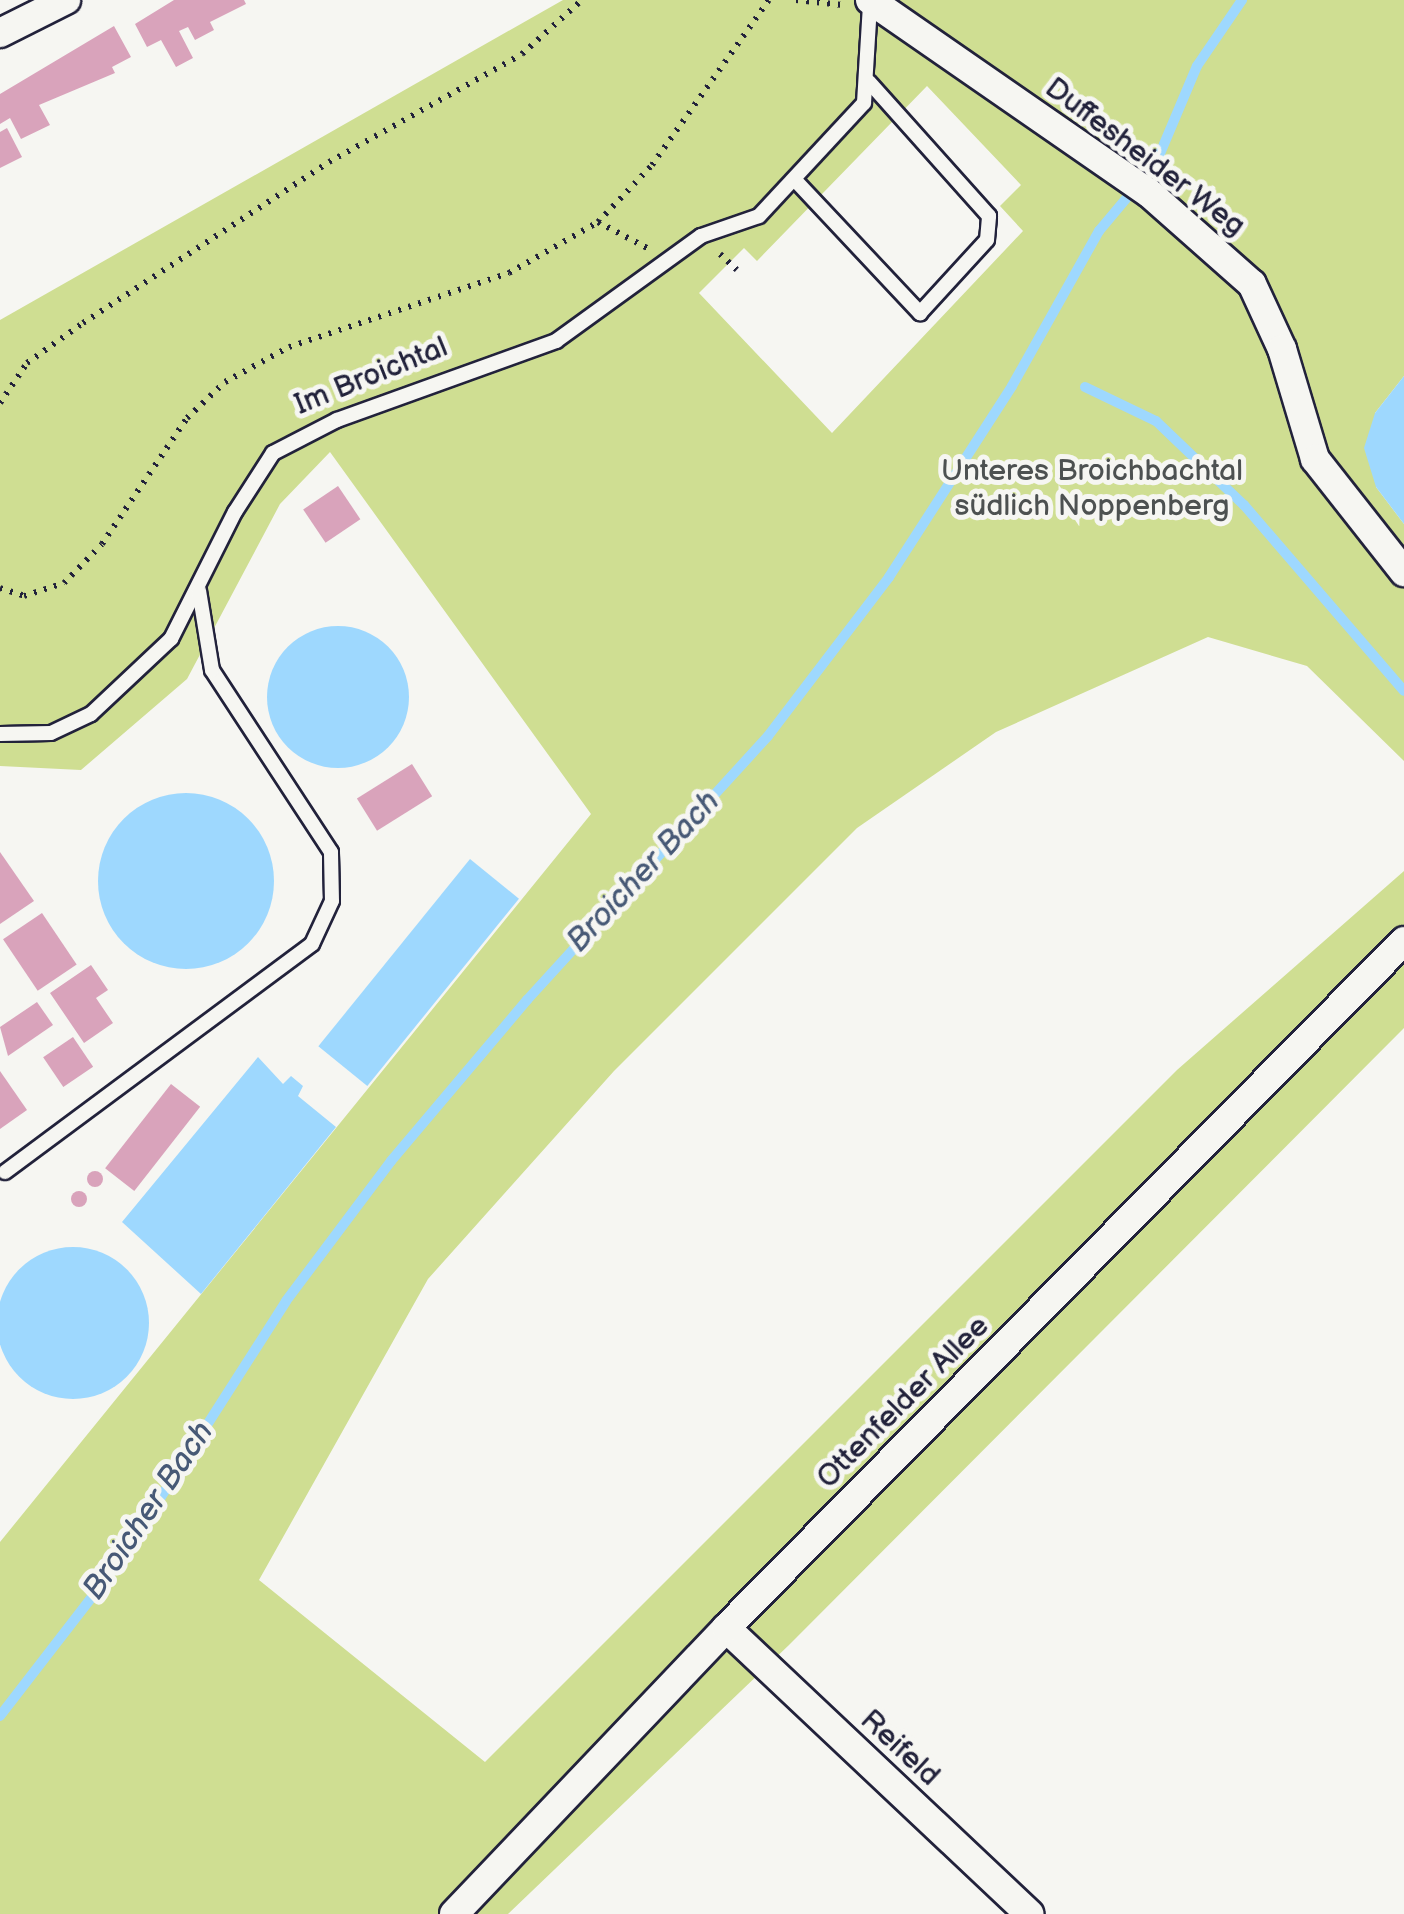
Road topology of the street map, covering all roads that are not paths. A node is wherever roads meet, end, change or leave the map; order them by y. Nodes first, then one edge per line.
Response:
1 (66, 0) edge
2 (870, 2) edge
3 (0, 34) edge
4 (869, 82) junction
5 (795, 180) junction
6 (1404, 572) edge
7 (199, 590) junction
8 (0, 734) edge
9 (1404, 942) edge
10 (5, 1172) dead end
11 (726, 1628) junction
12 (454, 1914) edge
13 (1030, 1914) edge

1 - 3 street
2 - 4 lane
2 - 6 street, Duffesheider Weg
4 - 5 lane, Im Broichtal
4 - 5 lane
5 - 7 lane, Im Broichtal
7 - 8 lane, Im Broichtal
7 - 10 lane
9 - 11 street, Ottenfelder Allee
11 - 12 street, Ottenfelder Allee
11 - 13 street, Reifeld

